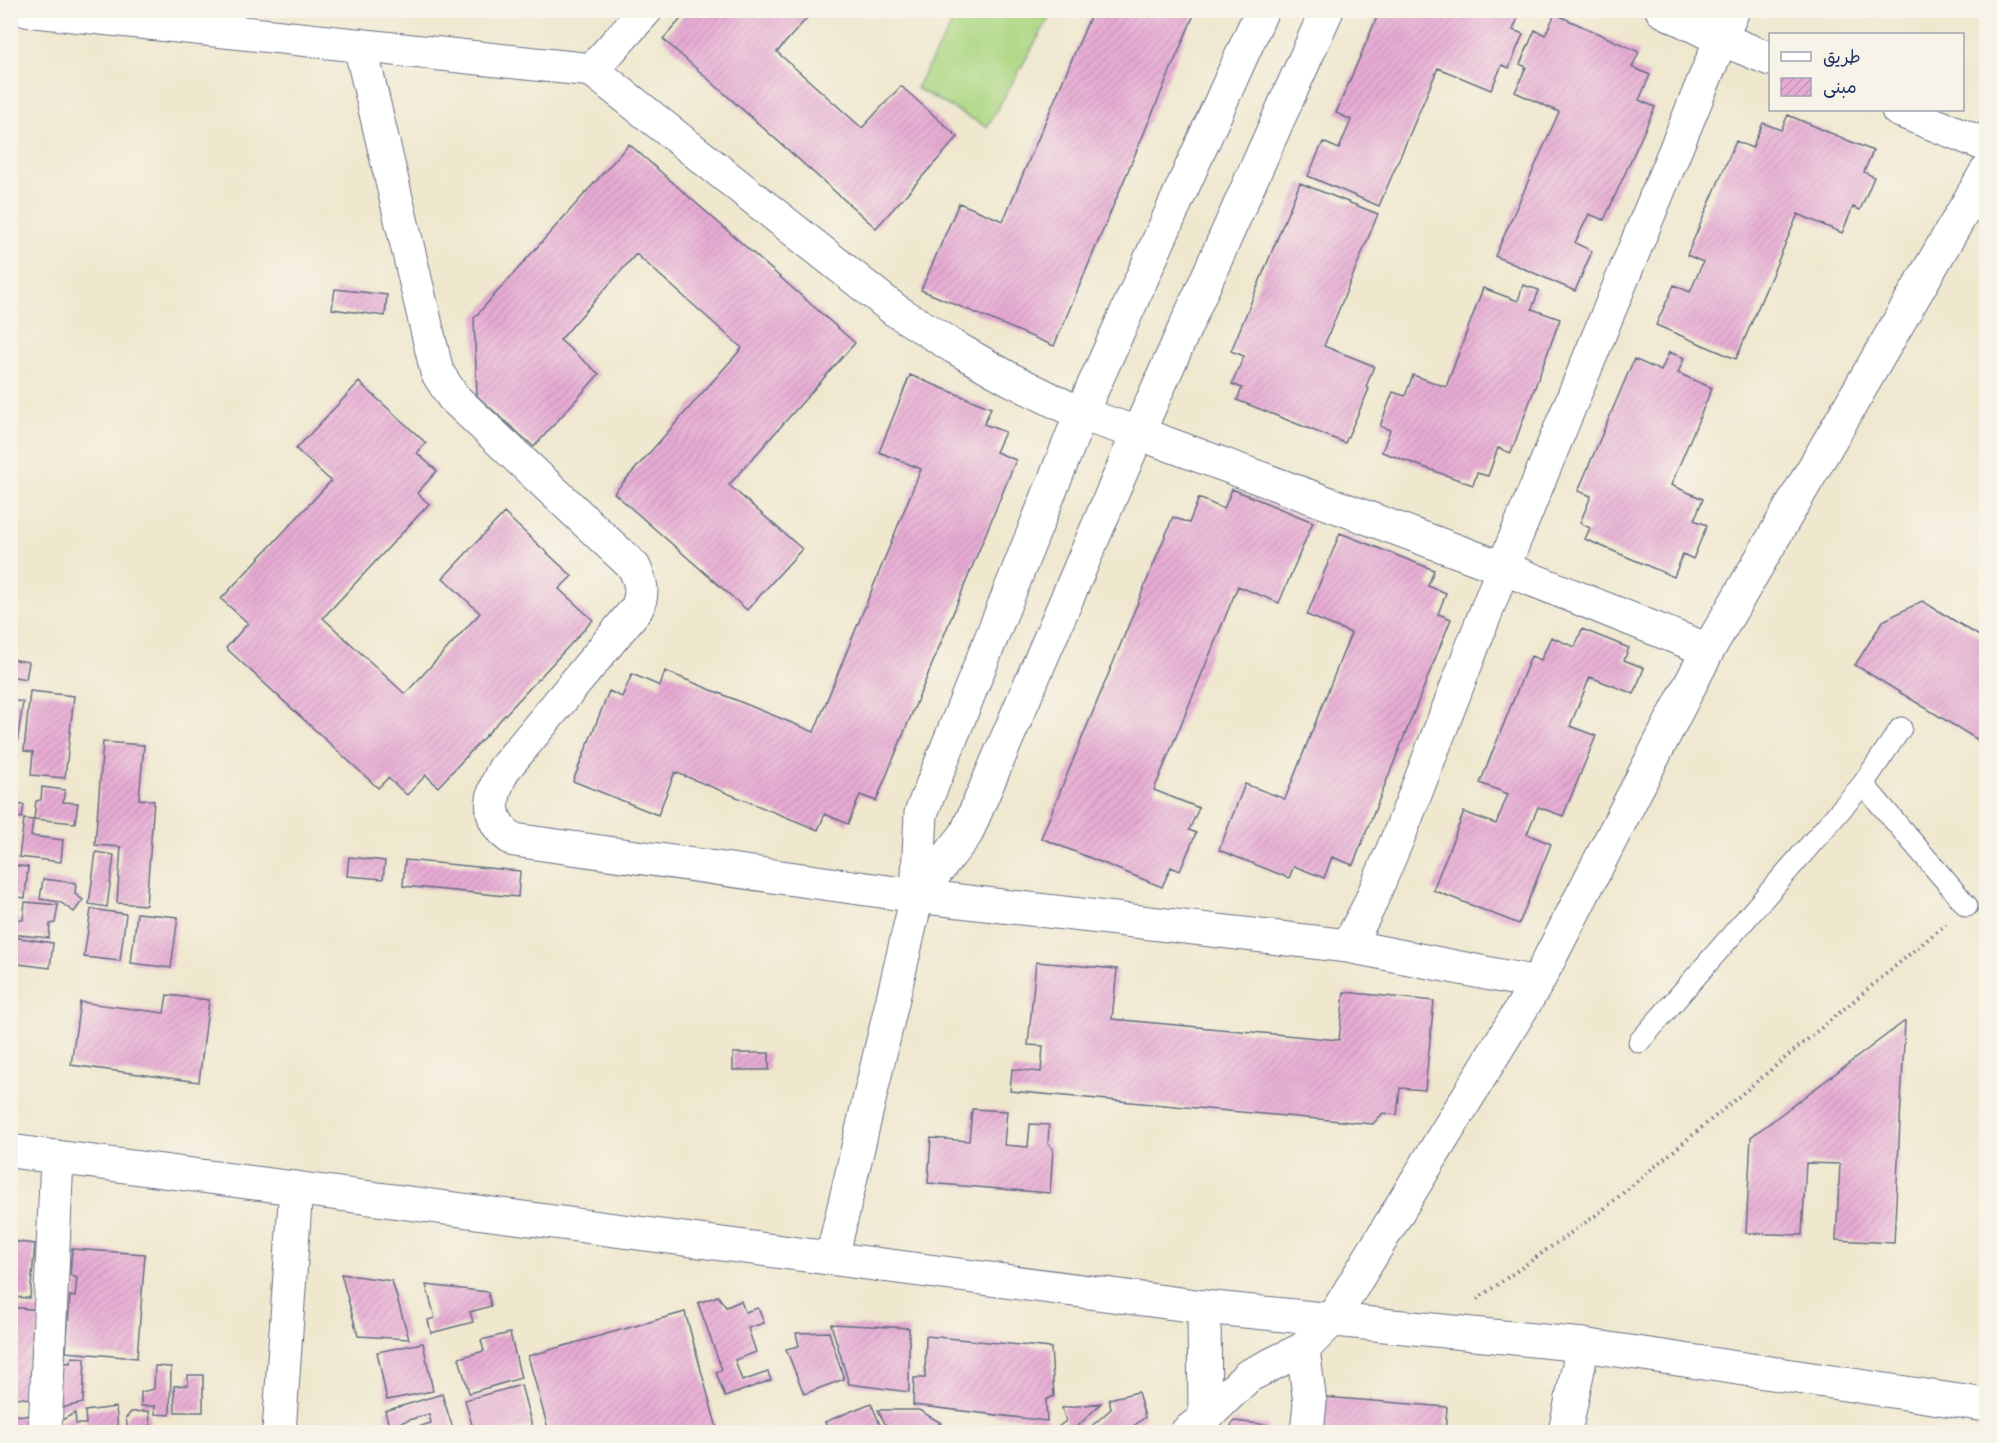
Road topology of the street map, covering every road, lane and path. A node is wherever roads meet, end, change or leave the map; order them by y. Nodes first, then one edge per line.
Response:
1 (26, 10) edge
2 (646, 10) edge
3 (1262, 10) edge
4 (1327, 10) edge
5 (1662, 10) edge
6 (1727, 25) edge
7 (360, 45) junction
8 (1769, 58) edge
9 (592, 70) junction
10 (1901, 111) edge
11 (1986, 145) edge
12 (1986, 172) edge
13 (1081, 414) junction
14 (1138, 433) junction
15 (1503, 568) junction
16 (1708, 650) junction
17 (1901, 728) dead end
18 (1863, 784) junction
19 (917, 896) junction
20 (1967, 906) joint
21 (1348, 946) junction
22 (1537, 983) junction
23 (1639, 1042) dead end
24 (10, 1151) edge
25 (57, 1157) junction
26 (296, 1188) junction
27 (832, 1258) junction
28 (1204, 1307) junction
29 (1332, 1320) junction
30 (1433, 1330) junction
31 (1583, 1345) junction
32 (1303, 1349) junction
33 (1986, 1405) edge
34 (1196, 1425) edge
35 (45, 1432) edge
36 (279, 1432) edge
37 (1307, 1432) edge
38 (1565, 1432) edge

1 - 7 street
2 - 9 street
3 - 13 street
4 - 14 street
5 - 6 street
6 - 8 street
6 - 15 street
7 - 9 street
7 - 19 street
9 - 13 street
10 - 11 street
12 - 16 street
13 - 14 street
13 - 19 street
14 - 15 street
14 - 19 street
15 - 16 street
15 - 21 street
16 - 22 street
17 - 18 lane
18 - 20 lane
18 - 23 lane
19 - 21 street
19 - 27 street
20 - 30 path
21 - 22 street
22 - 29 street
24 - 25 street
25 - 26 street
25 - 35 street
26 - 27 street
26 - 36 street
27 - 28 street
28 - 29 street
28 - 34 street
29 - 30 street
29 - 32 street
30 - 31 street
31 - 33 street
31 - 38 street
32 - 34 street
32 - 37 street

